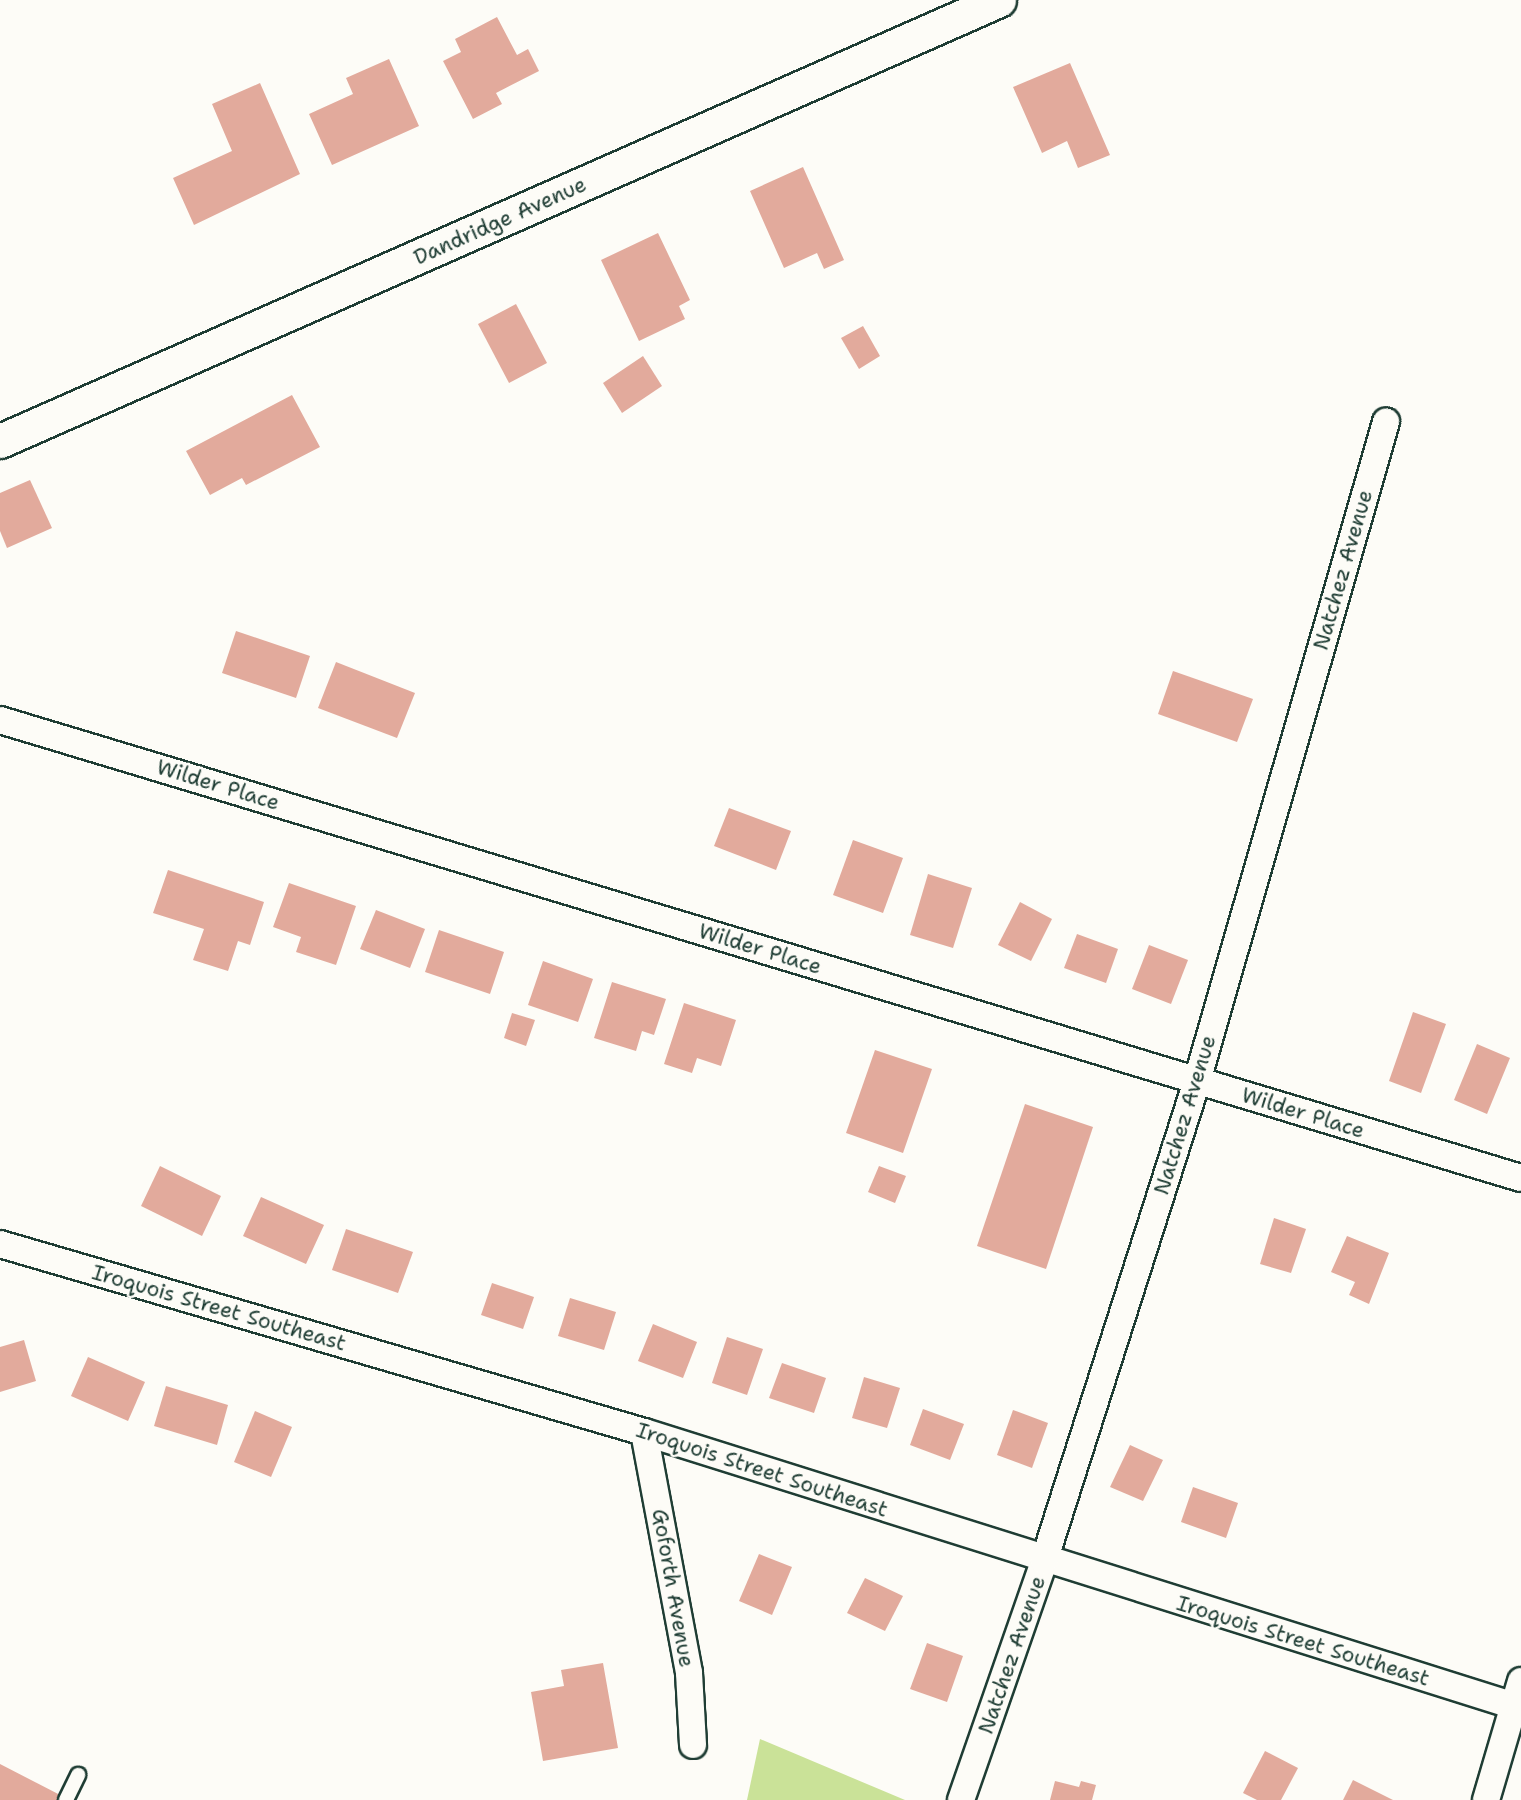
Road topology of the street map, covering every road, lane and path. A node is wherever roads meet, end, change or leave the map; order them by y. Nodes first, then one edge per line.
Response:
1 (999, 0) edge
2 (1385, 422) dead end
3 (0, 441) edge
4 (0, 720) edge
5 (1197, 1081) junction
6 (1521, 1178) edge
7 (0, 1244) edge
8 (645, 1432) junction
9 (1044, 1561) junction
10 (1518, 1698) edge
11 (693, 1745) dead end
12 (78, 1775) dead end
13 (66, 1800) edge
14 (961, 1800) edge
15 (1486, 1800) edge

1 - 3 street, Dandridge Avenue
2 - 5 street, Natchez Avenue
4 - 5 street, Wilder Place
5 - 6 street, Wilder Place
5 - 9 street, Natchez Avenue
7 - 8 street, Iroquois Street Southeast
8 - 9 street, Iroquois Street Southeast
8 - 11 street, Goforth Avenue
9 - 10 street, Iroquois Street Southeast
9 - 14 street, Natchez Avenue
10 - 15 street
12 - 13 lane

